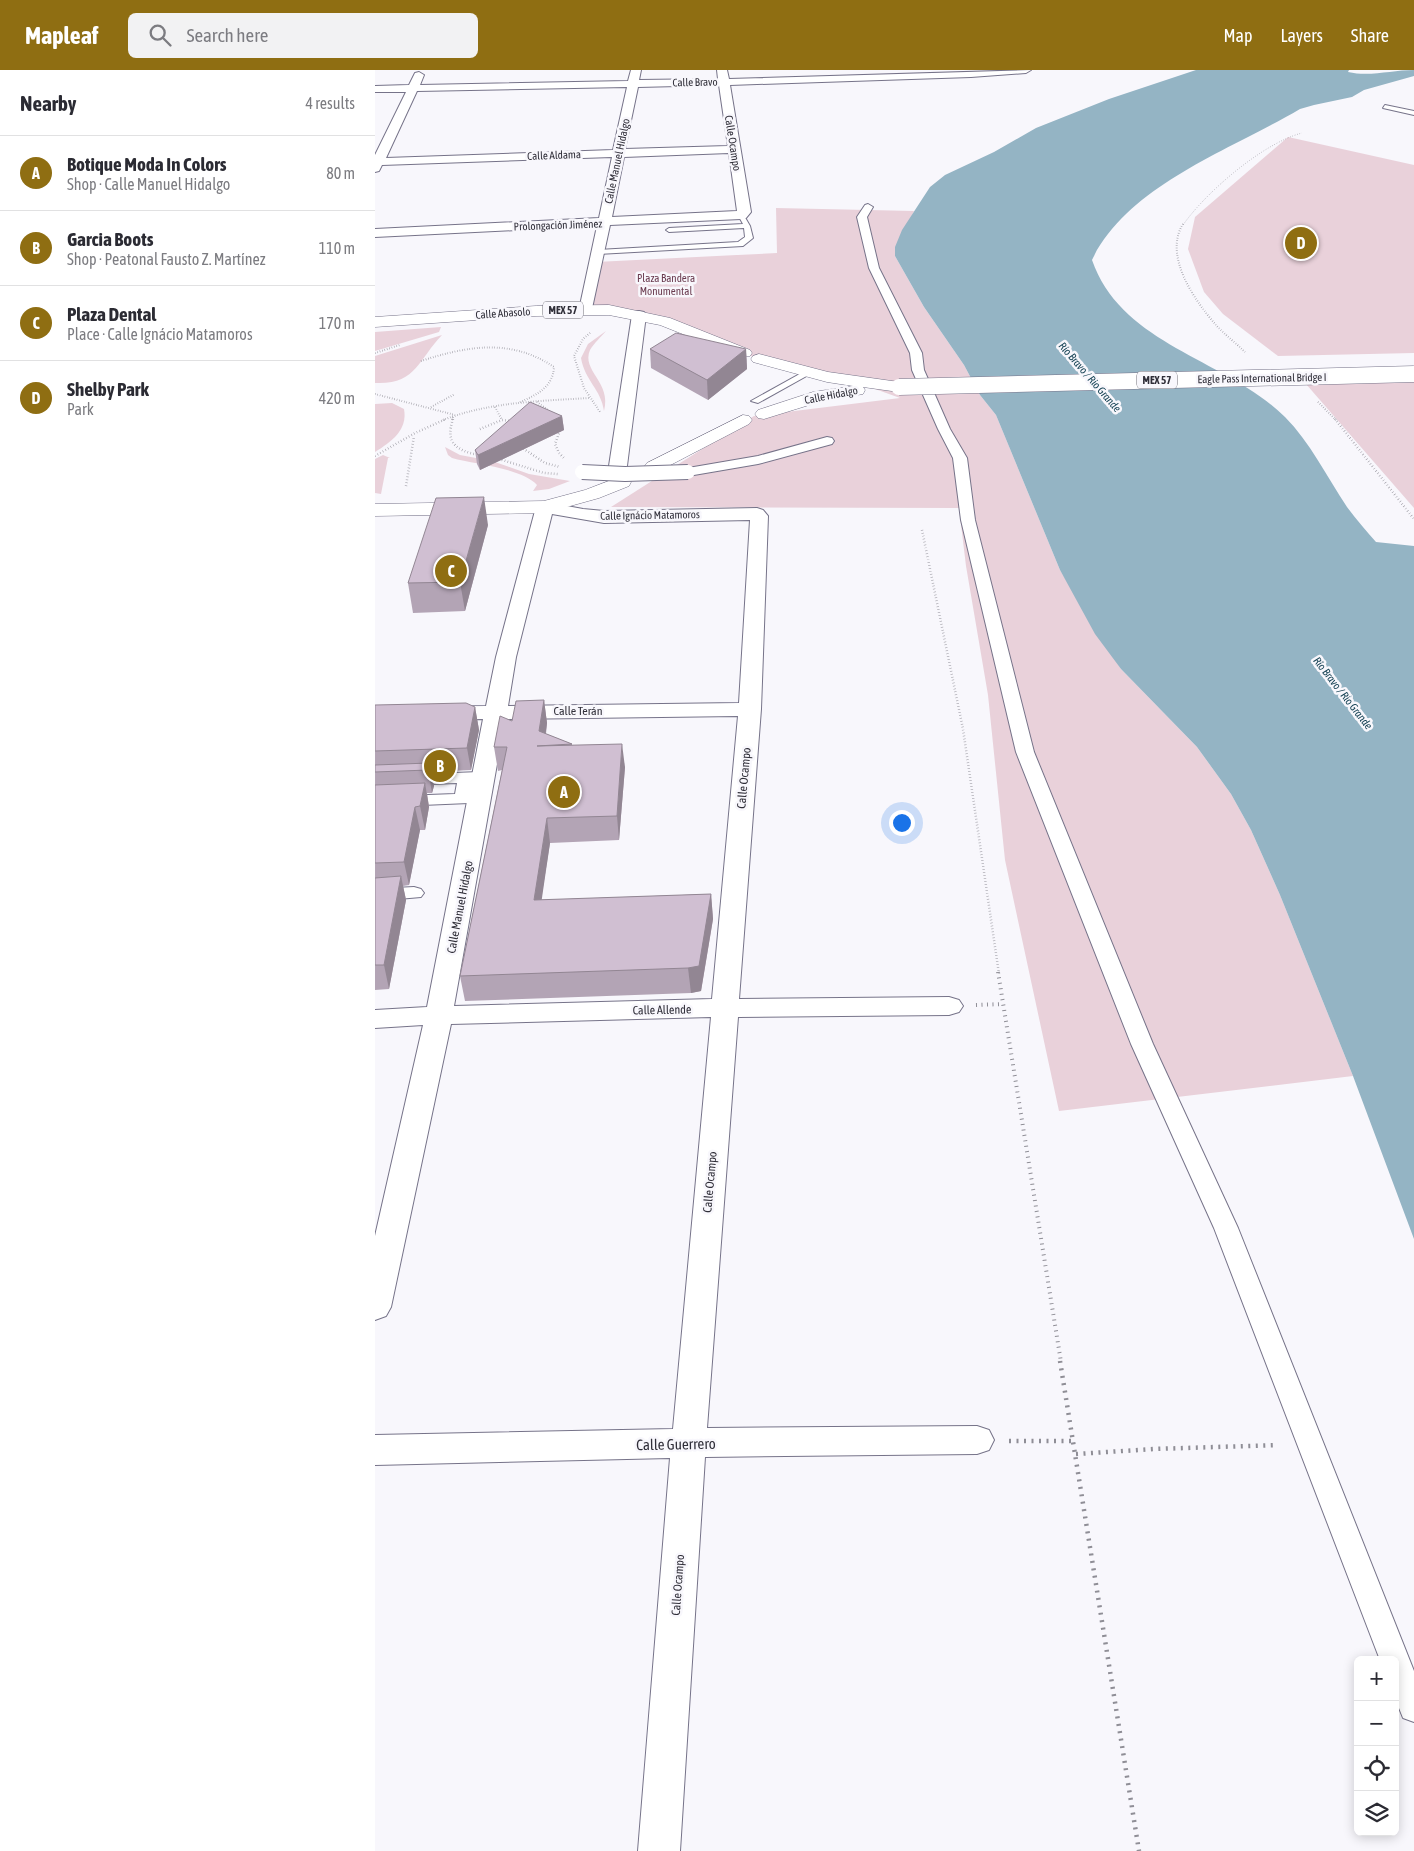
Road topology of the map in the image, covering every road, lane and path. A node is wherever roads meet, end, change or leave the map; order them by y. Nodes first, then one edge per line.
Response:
1 (422, 70) edge
2 (636, 70) edge
3 (1026, 70) edge
4 (908, 73) edge
5 (723, 76) edge
6 (633, 83) junction
7 (414, 88) junction
8 (375, 89) edge
9 (1385, 107) dead end
10 (1414, 113) edge
11 (1302, 133) dead end
12 (734, 149) junction
13 (618, 153) junction
14 (376, 164) edge
15 (868, 207) dead end
16 (744, 220) junction
17 (604, 223) junction
18 (669, 230) dead end
19 (375, 233) edge
20 (598, 252) junction
21 (586, 310) junction
22 (639, 315) junction
23 (375, 322) edge
24 (593, 331) dead end
25 (1246, 353) dead end
26 (421, 361) dead end
27 (808, 373) junction
28 (1414, 374) edge
29 (899, 387) junction
30 (375, 394) edge
31 (455, 394) dead end
32 (589, 398) junction
33 (1312, 398) dead end
34 (537, 402) junction
35 (515, 404) junction
36 (495, 407) junction
37 (759, 407) joint
38 (430, 408) junction
39 (549, 412) edge
40 (601, 414) dead end
41 (455, 416) junction
42 (502, 420) junction
43 (743, 420) dead end
44 (517, 422) edge
45 (561, 425) edge
46 (480, 429) dead end
47 (414, 435) junction
48 (827, 441) dead end
49 (521, 447) edge
50 (375, 456) edge
51 (481, 456) edge
52 (493, 458) edge
53 (653, 467) dead end
54 (582, 472) junction
55 (618, 479) joint
56 (406, 488) dead end
57 (545, 507) junction
58 (375, 510) edge
59 (757, 514) joint
60 (1414, 519) edge
61 (922, 530) dead end
62 (750, 709) junction
63 (497, 711) junction
64 (375, 714) edge
65 (476, 777) junction
66 (375, 781) edge
67 (375, 802) edge
68 (414, 892) dead end
69 (375, 895) edge
70 (949, 1006) dead end
71 (725, 1008) junction
72 (439, 1015) junction
73 (375, 1019) edge
74 (375, 1307) edge
75 (977, 1440) joint
76 (1074, 1441) junction
77 (689, 1443) junction
78 (1312, 1444) junction
79 (375, 1450) edge
80 (1076, 1454) junction
81 (1393, 1656) edge
82 (1399, 1670) edge
83 (1414, 1708) edge
84 (659, 1851) edge
85 (1139, 1851) edge

1 - 7 street
2 - 6 street, Calle Manuel Hidalgo
3 - 4 street, Calle Bravo
4 - 5 street, Calle Bravo
5 - 6 street, Calle Bravo
5 - 12 street, Calle Ocampo
6 - 7 street, Calle Bravo
6 - 13 street, Calle Manuel Hidalgo
7 - 8 street, Calle Bravo
7 - 14 street
9 - 10 lane
11 - 25 path
12 - 13 street, Calle Aldama
12 - 16 street, Calle Ocampo
13 - 14 street, Calle Aldama
13 - 17 street, Calle Manuel Hidalgo
15 - 78 street
16 - 17 street, Prolongación Jiménez
16 - 18 lane
16 - 20 lane
17 - 19 street, Prolongación Jiménez
17 - 20 street, Calle Manuel Hidalgo
20 - 21 street, Calle Manuel Hidalgo
21 - 22 main road, Calle Abasolo / MEX 57
21 - 23 main road, Calle Abasolo / MEX 57
22 - 27 main road, Calle Abasolo / MEX 57
22 - 55 street
24 - 32 path
26 - 35 path
27 - 29 main road, Calle Abasolo / MEX 57
27 - 37 lane
28 - 29 main road, Eagle Pass International Bridge I / MEX 57, bridge
29 - 37 main road, Calle Hidalgo / MEX 57
30 - 38 path
31 - 38 path
32 - 34 path
32 - 40 path
33 - 60 path
34 - 35 path
34 - 39 path
35 - 36 path
36 - 41 path
36 - 42 path
38 - 41 path
41 - 47 path
41 - 51 path
42 - 44 path
42 - 46 path
43 - 53 main road
45 - 54 path
47 - 50 path
47 - 56 path
48 - 54 street, bridge
49 - 54 path
52 - 54 path
55 - 57 main road, Calle Ignácio Matamoros
57 - 58 main road, Calle Ignácio Matamoros
57 - 59 street, Calle Ignácio Matamoros
57 - 63 street, Calle Manuel Hidalgo
59 - 62 street, Calle Ocampo
61 - 76 path
62 - 63 street, Calle Terán
62 - 71 street, Calle Ocampo
63 - 64 street, Calle Terán
63 - 65 street, Calle Manuel Hidalgo
65 - 66 street
65 - 67 street
65 - 72 street, Calle Manuel Hidalgo
68 - 69 street
70 - 71 street, Calle Allende
71 - 72 street, Calle Allende
71 - 77 street, Calle Ocampo
72 - 73 street, Calle Allende
72 - 74 street, Calle Manuel Hidalgo
75 - 76 path
75 - 77 street, Calle Guerrero
76 - 80 path
77 - 79 street, Calle Guerrero
77 - 84 street, Calle Ocampo
78 - 80 path
78 - 81 street
80 - 85 path
82 - 83 street

